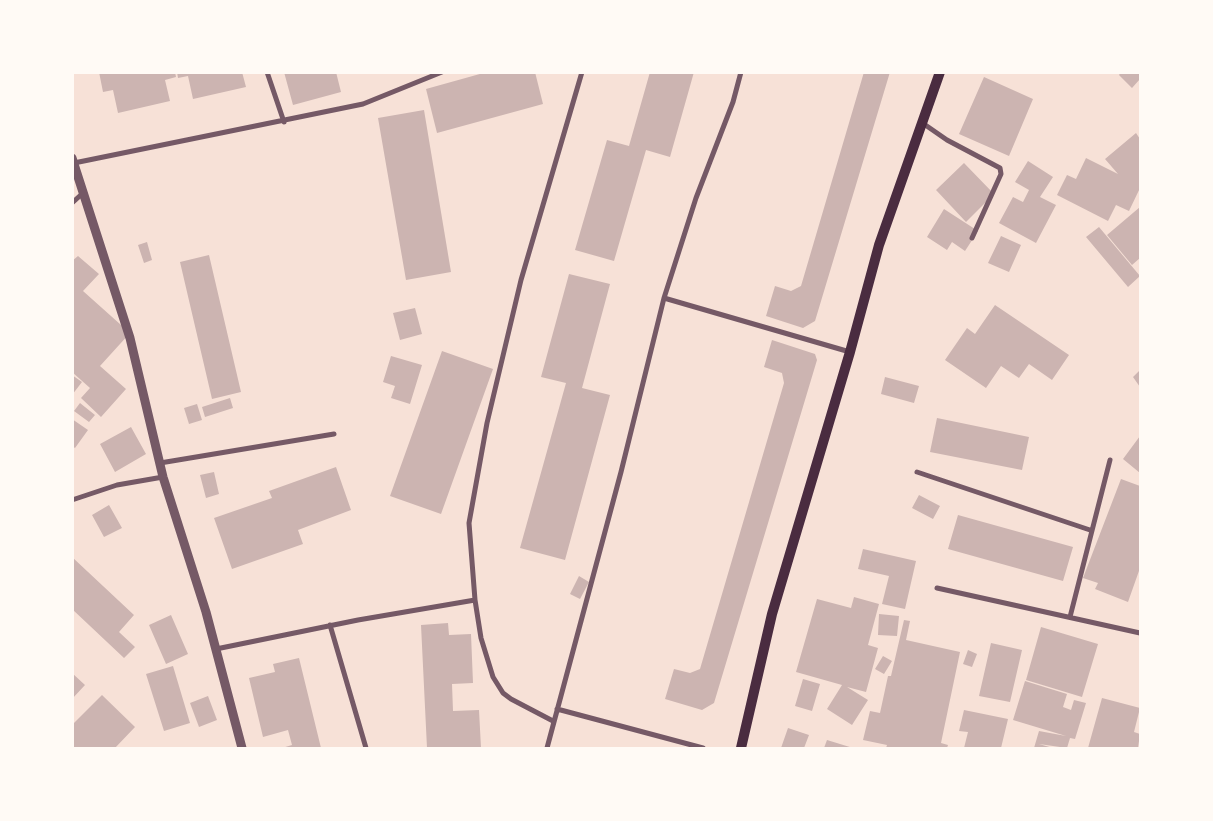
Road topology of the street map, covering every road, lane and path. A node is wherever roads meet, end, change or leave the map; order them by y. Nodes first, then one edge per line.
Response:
1 (267, 72) edge
2 (442, 72) edge
3 (582, 72) edge
4 (741, 72) edge
5 (940, 72) edge
6 (284, 122) junction
7 (921, 122) junction
8 (73, 161) edge
9 (84, 193) junction
10 (72, 202) edge
11 (972, 238) dead end
12 (664, 298) junction
13 (850, 352) junction
14 (334, 434) dead end
15 (1110, 460) dead end
16 (160, 463) junction
17 (917, 472) dead end
18 (163, 477) junction
19 (72, 500) edge
20 (1090, 530) junction
21 (937, 588) dead end
22 (475, 600) junction
23 (1070, 617) junction
24 (330, 625) junction
25 (1140, 631) edge
26 (216, 649) junction
27 (557, 709) junction
28 (553, 721) junction
29 (242, 748) edge
30 (366, 748) edge
31 (547, 748) edge
32 (703, 748) edge
33 (741, 748) edge

1 - 6 street
2 - 6 street
3 - 22 street
4 - 12 street
5 - 7 main road
6 - 8 street
7 - 11 street
7 - 13 main road
8 - 9 street
9 - 10 street
9 - 16 street
12 - 13 street
12 - 27 street
13 - 33 main road
14 - 16 street
15 - 20 street
16 - 18 street
17 - 20 street
18 - 19 street
18 - 26 street
20 - 23 street
21 - 23 street
22 - 24 street
22 - 28 street
23 - 25 street
24 - 26 street
24 - 30 street
26 - 29 street
27 - 28 street
27 - 32 street
28 - 31 street

